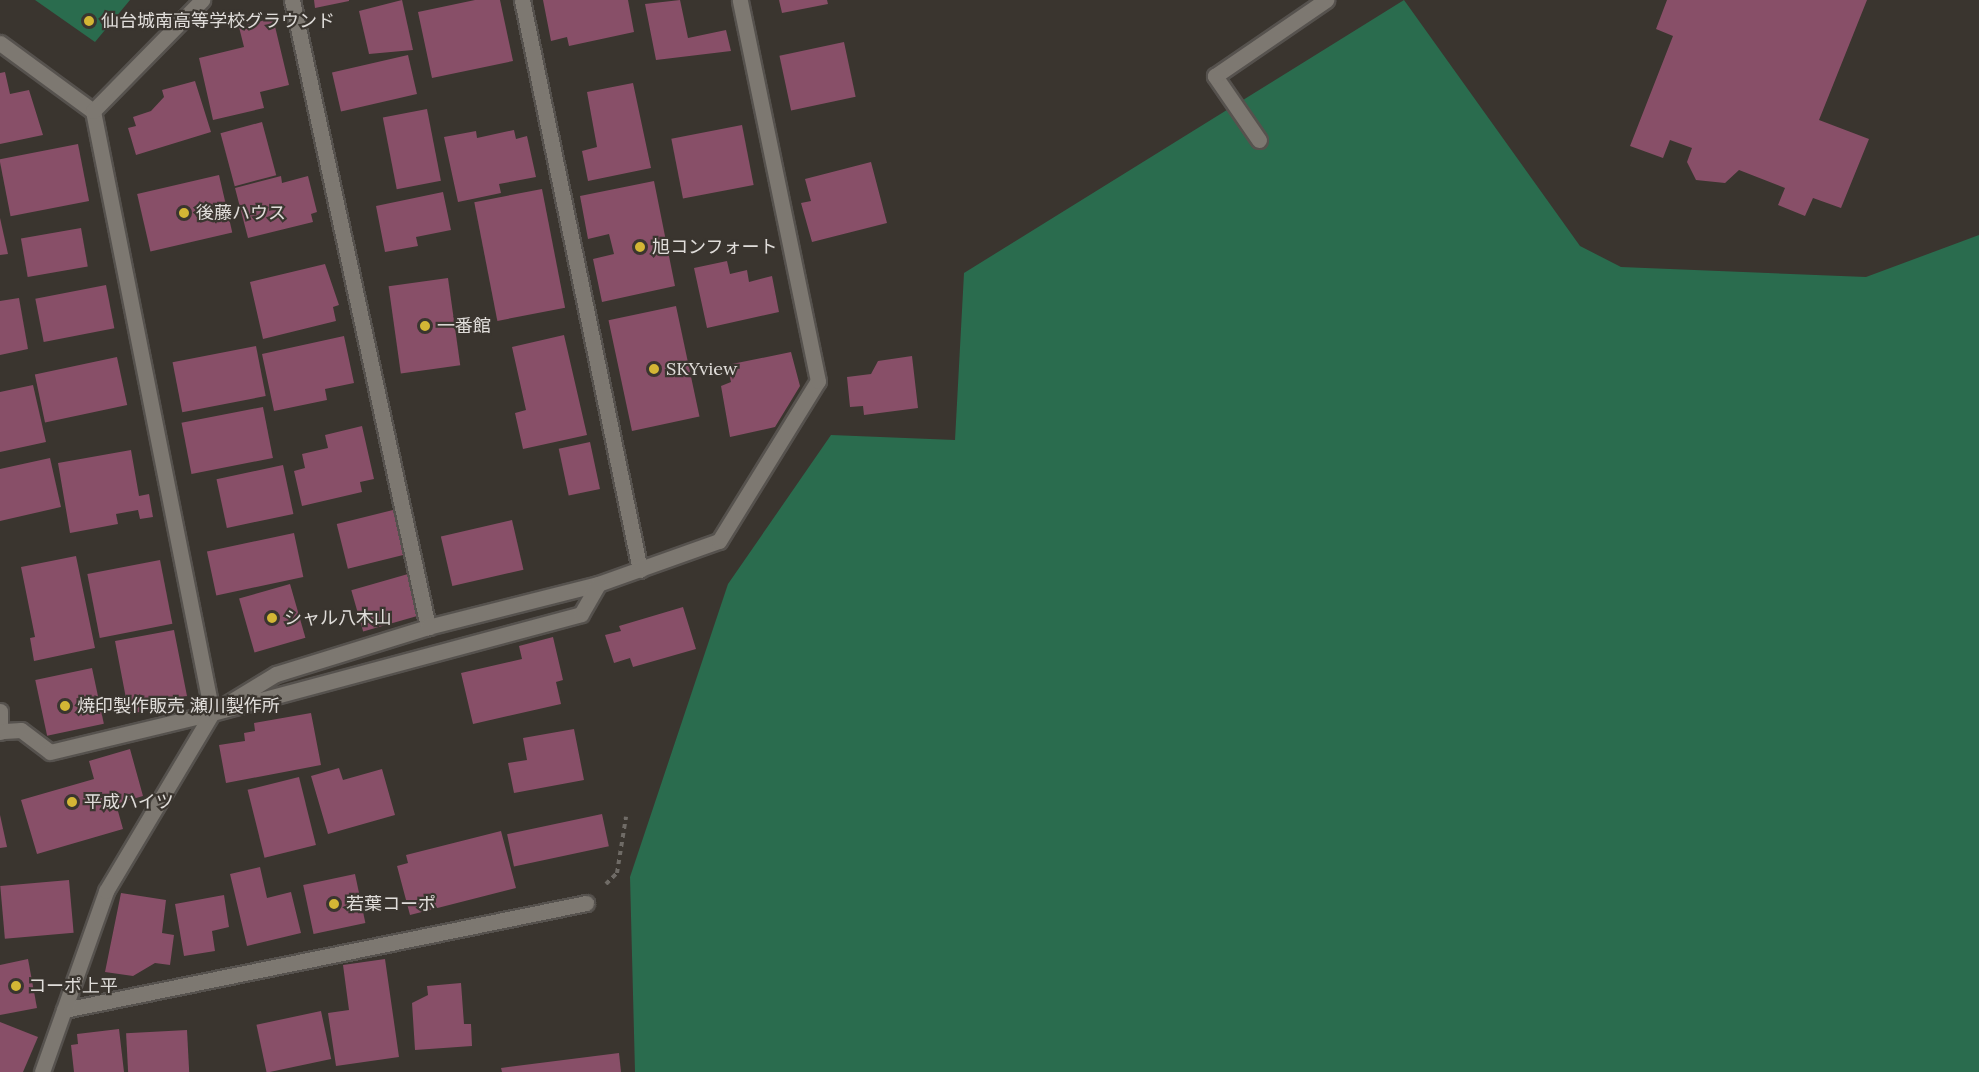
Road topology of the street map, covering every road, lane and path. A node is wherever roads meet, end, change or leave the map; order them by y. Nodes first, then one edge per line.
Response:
1 (202, 0) edge
2 (292, 0) edge
3 (522, 0) edge
4 (740, 0) edge
5 (1326, 0) edge
6 (0, 43) edge
7 (93, 111) junction
8 (1259, 140) dead end
9 (640, 570) junction
10 (598, 584) junction
11 (428, 627) junction
12 (0, 711) edge
13 (212, 713) junction
14 (2, 731) edge
15 (626, 817) dead end
16 (586, 903) joint
17 (64, 1010) junction
18 (42, 1072) edge

1 - 7 street
2 - 11 street
3 - 9 street
4 - 9 street
5 - 8 street
6 - 7 street
7 - 13 street
9 - 10 street
10 - 11 street
10 - 13 street
11 - 13 street
12 - 14 street
13 - 14 street
13 - 17 street
15 - 16 path
16 - 17 street
17 - 18 street

